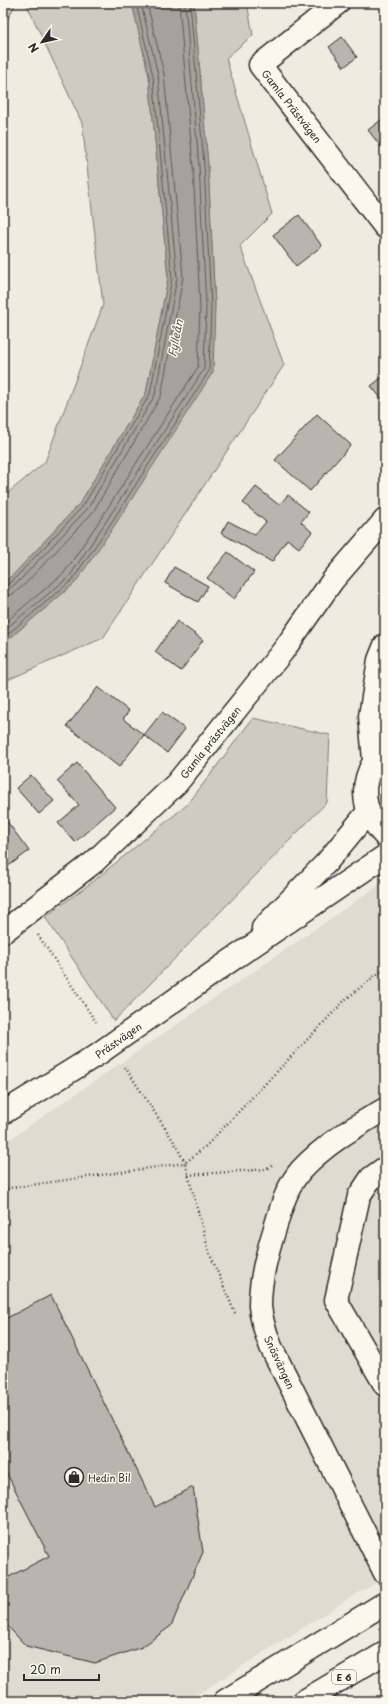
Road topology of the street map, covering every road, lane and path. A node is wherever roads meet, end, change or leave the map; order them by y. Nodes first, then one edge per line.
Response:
1 (338, 3) edge
2 (385, 226) edge
3 (385, 520) edge
4 (385, 645) edge
5 (381, 685) edge
6 (380, 754) edge
7 (368, 812) junction
8 (385, 836) edge
9 (385, 856) edge
10 (26, 916) junction
11 (3, 932) edge
12 (230, 961) junction
13 (96, 1022) dead end
14 (125, 1067) dead end
15 (385, 1109) edge
16 (3, 1112) edge
17 (385, 1168) edge
18 (3, 1189) edge
19 (385, 1385) edge
20 (385, 1573) edge
21 (385, 1603) edge
22 (385, 1652) edge
23 (225, 1701) edge
24 (304, 1701) edge

1 - 2 main road, Gamla Prästvägen
3 - 10 main road, Gamla prästvägen
4 - 5 main road
5 - 6 main road
6 - 7 main road
7 - 8 main road
7 - 12 main road, Prästvägen
9 - 12 main road, Prästvägen
10 - 11 main road, Gamla prästvägen
10 - 13 path
12 - 16 main road, Prästvägen
14 - 18 path
15 - 20 main road, Snösvängen
17 - 19 main road
21 - 23 main road
22 - 24 main road, E 6

